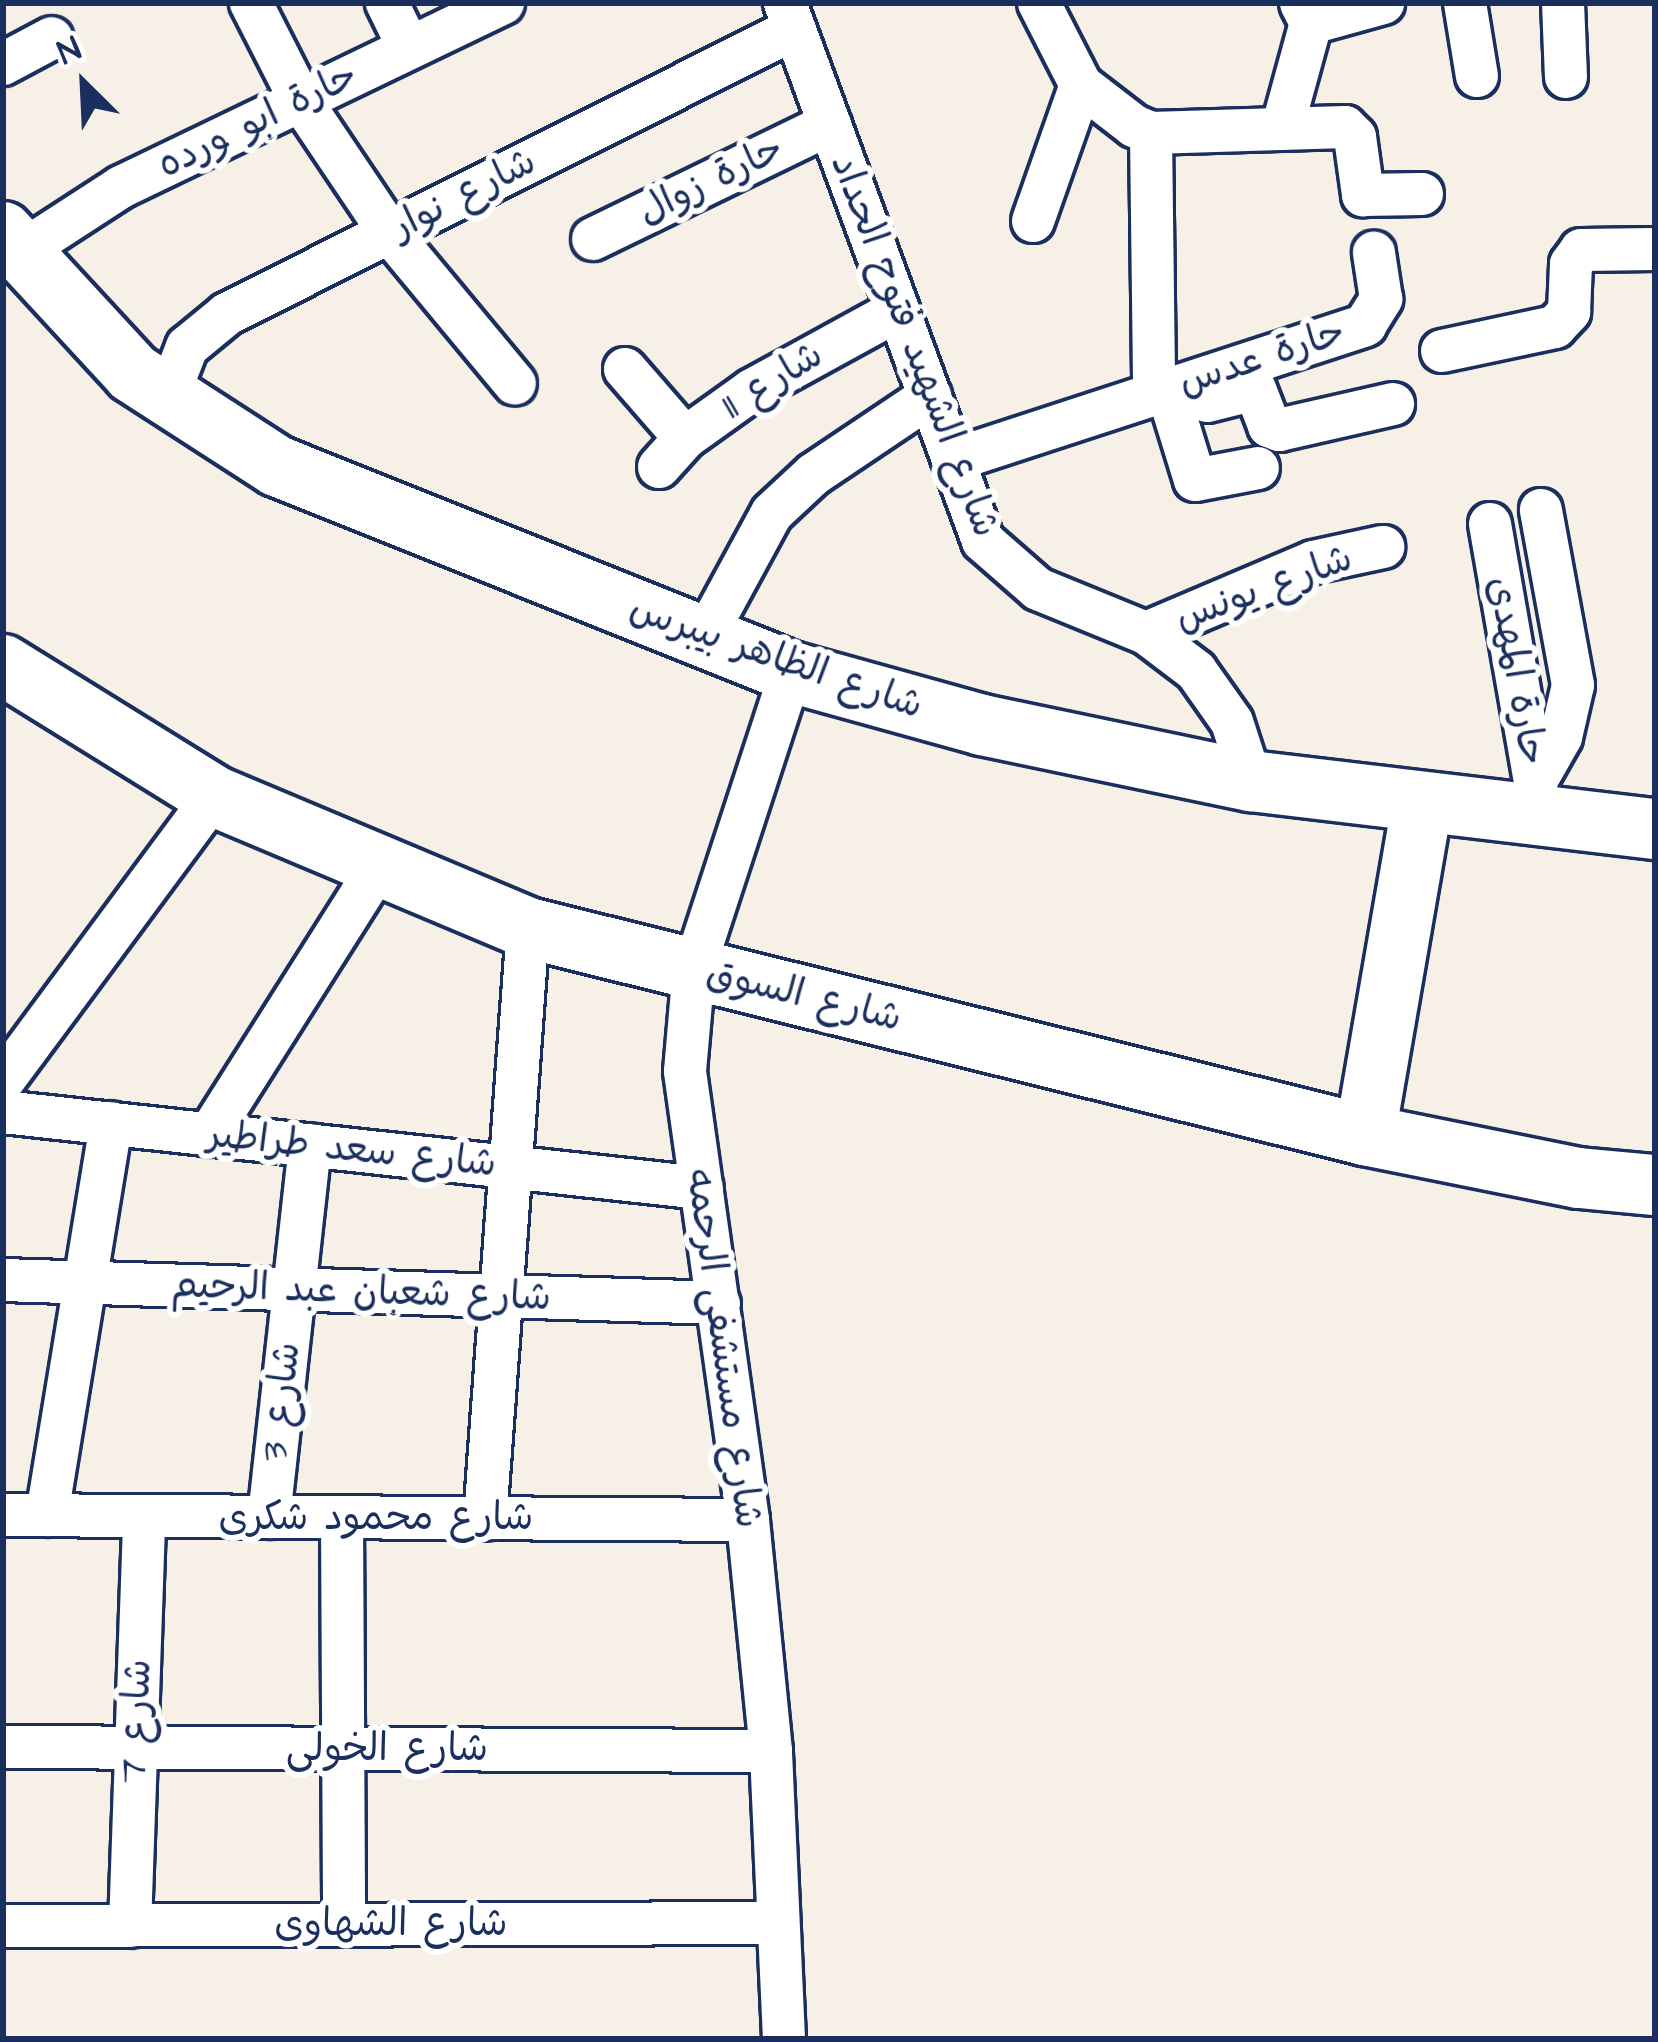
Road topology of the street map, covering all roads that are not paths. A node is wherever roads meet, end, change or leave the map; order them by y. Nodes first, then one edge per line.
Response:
1 (251, 3) edge
2 (388, 3) edge
3 (503, 3) edge
4 (1039, 3) edge
5 (1383, 3) edge
6 (1465, 3) edge
7 (1563, 3) edge
8 (1306, 13) edge
9 (789, 16) edge
10 (52, 38) dead end
11 (409, 48) junction
12 (3, 64) edge
13 (1477, 76) dead end
14 (1566, 77) dead end
15 (1081, 85) junction
16 (301, 101) junction
17 (830, 124) junction
18 (1282, 129) junction
19 (1151, 133) junction
20 (1422, 194) dead end
21 (1033, 221) dead end
22 (389, 232) junction
23 (593, 239) dead end
24 (12, 242) edge
25 (1655, 249) edge
26 (1374, 253) dead end
27 (898, 310) junction
28 (1442, 350) dead end
29 (625, 370) dead end
30 (515, 384) dead end
31 (1172, 388) junction
32 (168, 396) junction
33 (930, 396) junction
34 (1393, 404) dead end
35 (953, 460) junction
36 (1258, 468) dead end
37 (1541, 510) dead end
38 (1490, 524) dead end
39 (1383, 547) dead end
40 (1146, 633) junction
41 (704, 638) junction
42 (791, 672) junction
43 (8, 680) edge
44 (1251, 781) junction
45 (214, 796) junction
46 (1538, 800) junction
47 (1422, 806) junction
48 (1655, 829) edge
49 (376, 869) junction
50 (527, 928) junction
51 (694, 969) junction
52 (3, 1081) edge
53 (3, 1112) edge
54 (111, 1124) junction
55 (209, 1135) junction
56 (1365, 1135) junction
57 (310, 1145) junction
58 (511, 1167) junction
59 (1655, 1185) edge
60 (702, 1188) junction
61 (3, 1280) edge
62 (85, 1283) junction
63 (294, 1289) junction
64 (501, 1296) junction
65 (719, 1304) junction
66 (3, 1515) edge
67 (47, 1515) junction
68 (144, 1516) junction
69 (269, 1516) junction
70 (342, 1517) junction
71 (485, 1519) junction
72 (748, 1520) junction
73 (3, 1747) edge
74 (136, 1748) junction
75 (343, 1749) junction
76 (771, 1751) junction
77 (778, 1923) junction
78 (344, 1924) junction
79 (130, 1925) junction
80 (3, 1926) edge
81 (784, 2039) edge

1 - 16 street
2 - 11 street
3 - 11 street, حارة ابو ورده
4 - 15 street
5 - 8 street
6 - 13 street
7 - 14 street
8 - 18 street
9 - 17 street, شارع الشهيد فتوح الحداد
9 - 22 street, شارع نوار
10 - 12 street
11 - 16 street, حارة ابو ورده
15 - 19 street
15 - 21 street
16 - 22 street
16 - 24 street, حارة ابو ورده
17 - 23 street, حارة زوال
17 - 27 street, شارع الشهيد فتوح الحداد
18 - 19 street
18 - 20 street
19 - 31 street
22 - 30 street
22 - 32 street, شارع نوار
24 - 32 main road, شارع الظاهر بيبرس
25 - 28 street
26 - 31 street, حارة عدس
27 - 29 street, شارع 11
27 - 33 street, شارع الشهيد فتوح الحداد
31 - 34 street
31 - 35 street, حارة عدس
31 - 36 street
32 - 41 main road, شارع الظاهر بيبرس
33 - 35 street, شارع الشهيد فتوح الحداد
33 - 41 street
35 - 40 street, شارع الشهيد فتوح الحداد
37 - 46 street
38 - 46 street, حارة المهدى
39 - 40 street, شارع يونس
40 - 44 street, شارع الشهيد فتوح الحداد
41 - 42 main road, شارع الظاهر بيبرس
42 - 44 main road, شارع الظاهر بيبرس
42 - 51 street, شارع مستشفى الرحمه
43 - 45 main road, شارع السوق
44 - 47 main road, شارع الظاهر بيبرس
45 - 49 main road, شارع السوق
45 - 52 street
46 - 47 main road, شارع الظاهر بيبرس
46 - 48 main road, شارع الظاهر بيبرس
47 - 56 main road
49 - 50 main road, شارع السوق
49 - 55 street
50 - 51 main road, شارع السوق
50 - 58 street
51 - 56 main road, شارع السوق
51 - 60 street, شارع مستشفى الرحمه
53 - 54 street, شارع سعد طراطير
54 - 55 street, شارع سعد طراطير
54 - 62 street
55 - 57 street, شارع سعد طراطير
56 - 59 main road, شارع السوق
57 - 58 street, شارع سعد طراطير
57 - 63 street, شارع 3
58 - 60 street, شارع سعد طراطير
58 - 64 street
60 - 65 street, شارع مستشفى الرحمه
61 - 62 street, شارع شعبان عبد الرحيم
62 - 63 street, شارع شعبان عبد الرحيم
62 - 67 street
63 - 64 street, شارع شعبان عبد الرحيم
63 - 69 street, شارع 3
64 - 65 street, شارع شعبان عبد الرحيم
64 - 71 street
65 - 72 street, شارع مستشفى الرحمه
66 - 67 street, شارع محمود شكرى
67 - 68 street, شارع محمود شكرى
68 - 69 street, شارع محمود شكرى
68 - 74 street, شارع 7
69 - 70 street, شارع محمود شكرى
70 - 71 street, شارع محمود شكرى
70 - 75 street
71 - 72 street, شارع محمود شكرى
72 - 76 street, شارع مستشفى الرحمه
73 - 74 street, شارع الخولى
74 - 75 street, شارع الخولى
74 - 79 street, شارع 7
75 - 76 street, شارع الخولى
75 - 78 street
76 - 77 street, شارع مستشفى الرحمه
77 - 78 street, شارع الشهاوى
77 - 81 street, شارع مستشفى الرحمه
78 - 79 street, شارع الشهاوى
79 - 80 street, شارع الشهاوى

